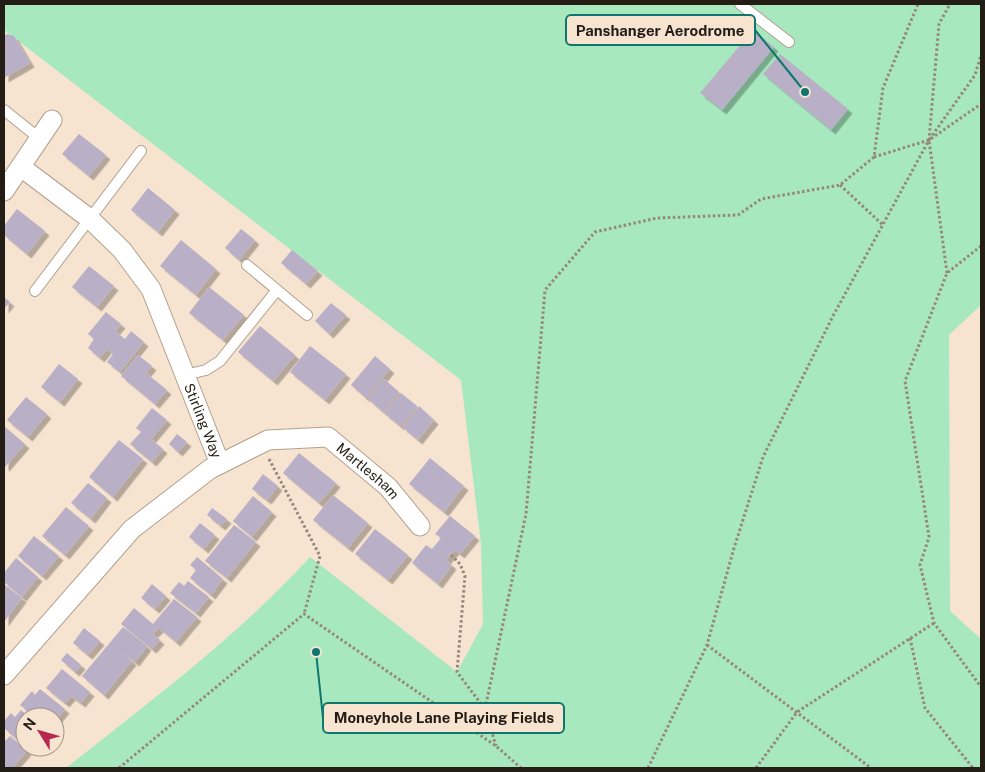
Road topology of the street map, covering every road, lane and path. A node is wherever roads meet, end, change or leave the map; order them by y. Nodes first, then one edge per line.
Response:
1 (740, 4) edge
2 (918, 4) edge
3 (950, 4) edge
4 (789, 42) dead end
5 (981, 55) edge
6 (981, 104) edge
7 (4, 110) edge
8 (52, 120) dead end
9 (40, 139) junction
10 (929, 140) junction
11 (142, 151) dead end
12 (874, 157) junction
13 (21, 167) junction
14 (840, 185) junction
15 (4, 191) edge
16 (90, 219) junction
17 (883, 225) junction
18 (981, 246) edge
19 (247, 265) dead end
20 (947, 273) junction
21 (278, 290) junction
22 (35, 291) dead end
23 (308, 315) dead end
24 (185, 376) junction
25 (261, 443) junction
26 (220, 464) junction
27 (420, 526) dead end
28 (450, 555) dead end
29 (304, 614) junction
30 (934, 623) junction
31 (910, 638) junction
32 (707, 644) junction
33 (4, 676) edge
34 (981, 687) edge
35 (486, 709) junction
36 (797, 712) junction
37 (496, 746) junction
38 (119, 768) edge
39 (521, 768) edge
40 (648, 768) edge
41 (756, 768) edge
42 (871, 768) edge
43 (973, 768) edge

1 - 4 lane
2 - 12 path
3 - 10 path
5 - 10 path
6 - 10 path
7 - 9 lane
8 - 9 street
9 - 13 street
10 - 12 path
10 - 17 path
10 - 20 path
11 - 16 lane
12 - 14 path
13 - 15 street
13 - 16 street, Stirling Way
14 - 17 path
14 - 35 path
16 - 22 lane
16 - 24 street, Stirling Way
17 - 32 path
18 - 20 path
19 - 21 lane
20 - 30 path
21 - 23 lane
21 - 24 lane
24 - 26 street, Stirling Way
25 - 26 street, Martlesham
25 - 27 street, Martlesham
25 - 29 path
26 - 33 street, Stirling Way
28 - 35 path
29 - 37 path
29 - 38 path
30 - 31 path
30 - 34 path
31 - 36 path
31 - 43 path
32 - 36 path
32 - 40 path
35 - 37 path
36 - 41 path
36 - 42 path
37 - 39 path

